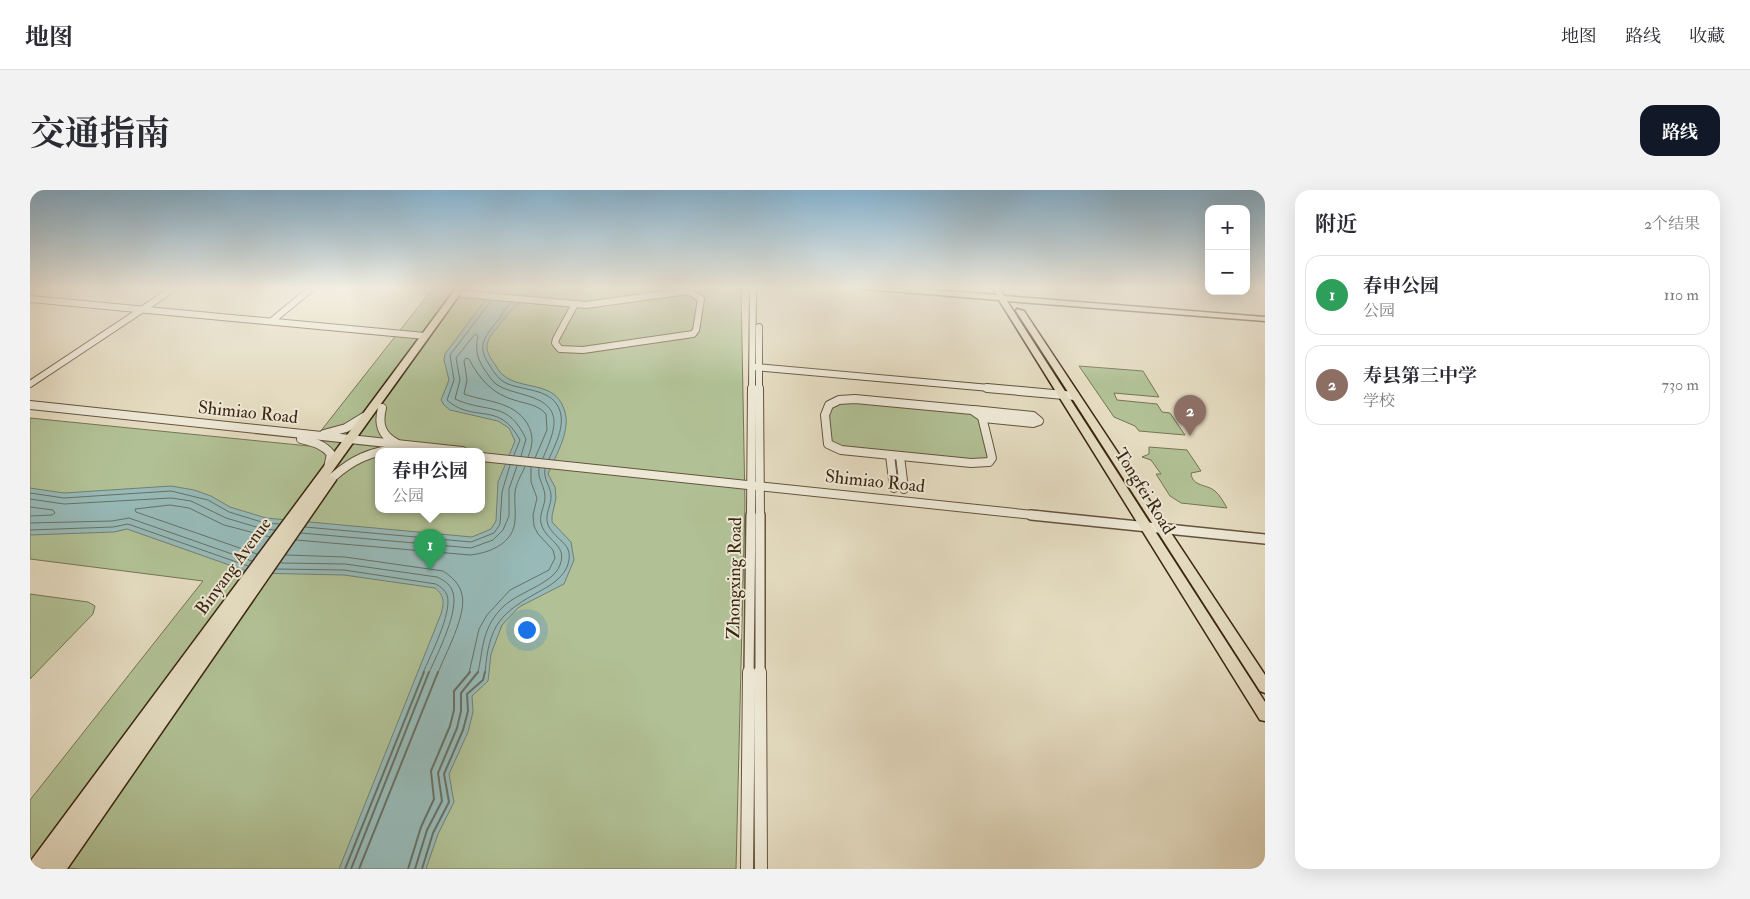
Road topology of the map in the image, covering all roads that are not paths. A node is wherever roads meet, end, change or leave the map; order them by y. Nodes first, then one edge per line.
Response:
1 (125, 319) edge
2 (126, 319) edge
3 (242, 319) edge
4 (440, 319) edge
5 (443, 319) edge
6 (567, 319) edge
7 (698, 319) edge
8 (754, 319) edge
9 (758, 319) edge
10 (1021, 319) edge
11 (425, 336) junction
12 (756, 367) junction
13 (30, 378) edge
14 (30, 384) edge
15 (1070, 395) junction
16 (30, 405) edge
17 (377, 409) junction
18 (972, 410) junction
19 (30, 411) edge
20 (983, 418) junction
21 (302, 437) junction
22 (353, 442) junction
23 (401, 447) junction
24 (394, 448) edge
25 (406, 448) edge
26 (416, 448) edge
27 (375, 451) edge
28 (485, 454) edge
29 (890, 455) junction
30 (900, 456) junction
31 (485, 457) edge
32 (501, 457) junction
33 (329, 476) junction
34 (756, 482) junction
35 (894, 488) dead end
36 (904, 488) dead end
37 (1145, 523) junction
38 (1160, 525) junction
39 (1265, 532) edge
40 (1265, 539) edge
41 (243, 595) junction
42 (1265, 686) edge
43 (1265, 715) edge
44 (36, 869) edge
45 (56, 869) edge
46 (748, 869) edge
47 (761, 869) edge

1 - 13 street
2 - 14 street
3 - 11 street
4 - 11 highway, Binyang Avenue
5 - 17 highway, Binyang Avenue
6 - 7 street
8 - 12 street, Zhongxing Road
9 - 12 street, Zhongxing Road
10 - 15 main road, Tongfei Road
11 - 17 highway, Binyang Avenue
12 - 15 street
12 - 34 street, Zhongxing Road
15 - 37 main road, Tongfei Road
15 - 38 main road, Tongfei Road
16 - 21 street, Shimiao Road
17 - 21 street
17 - 22 highway, Binyang Avenue
17 - 23 street
18 - 20 street
18 - 20 street
18 - 29 street
19 - 21 street, Shimiao Road
20 - 30 street
21 - 22 street, Shimiao Road
21 - 33 street
22 - 23 street, Shimiao Road
22 - 33 highway, Binyang Avenue
23 - 24 street
23 - 25 street, Shimiao Road
23 - 26 street, Shimiao Road
27 - 33 street
28 - 32 street, Shimiao Road
29 - 30 street
29 - 35 street
30 - 36 street
31 - 32 street, Shimiao Road
32 - 34 street, Shimiao Road
33 - 41 highway, Binyang Avenue
34 - 37 street, Shimiao Road
34 - 46 street, Zhongxing Road
34 - 47 street, Zhongxing Road
37 - 38 street, Shimiao Road
37 - 43 main road, Tongfei Road
38 - 39 street, Shimiao Road
38 - 40 street, Shimiao Road
38 - 42 main road, Tongfei Road
41 - 44 highway, Binyang Avenue
41 - 45 highway, Binyang Avenue

